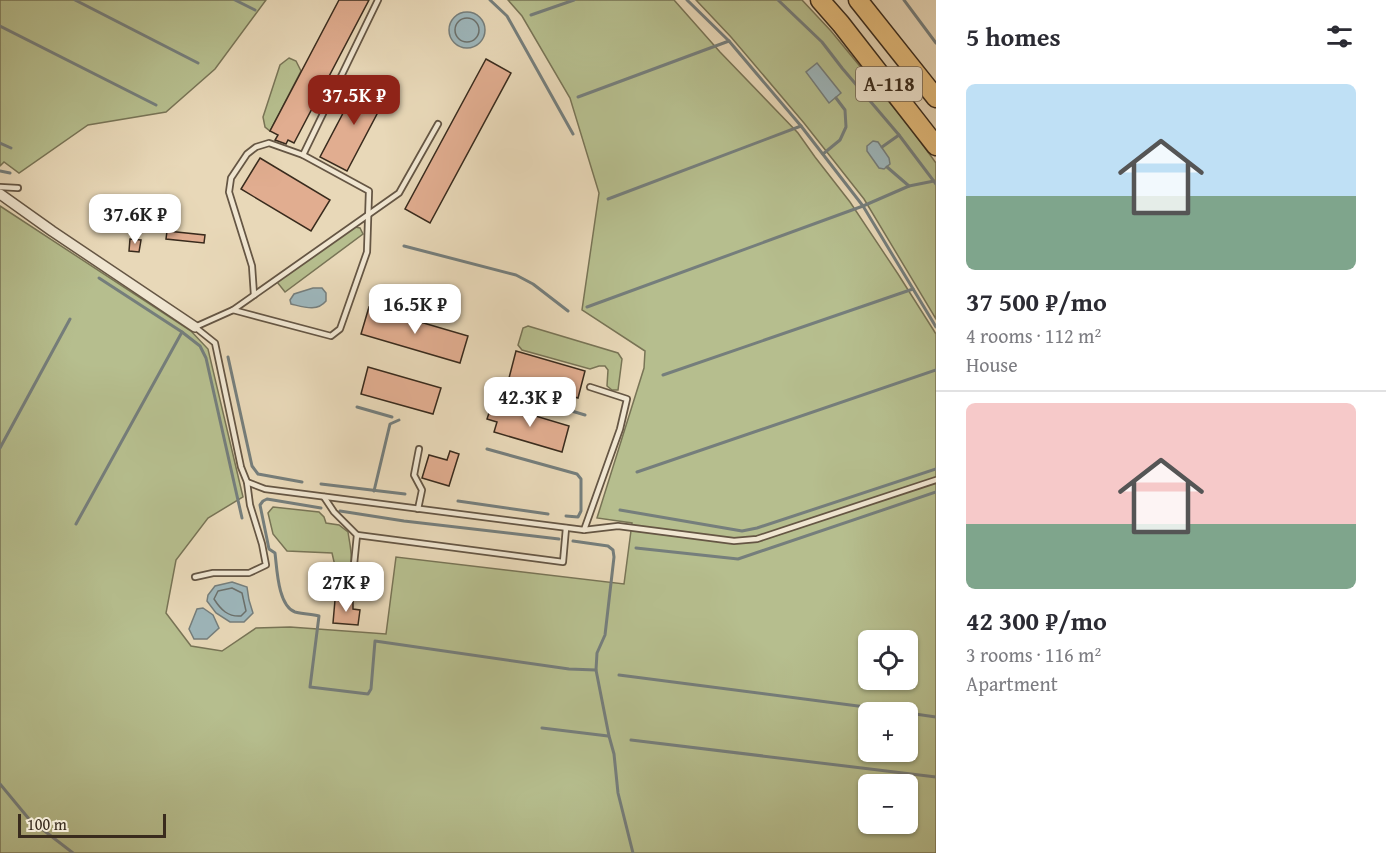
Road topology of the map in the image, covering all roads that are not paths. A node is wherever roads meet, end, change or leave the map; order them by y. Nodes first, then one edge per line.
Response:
1 (378, 0) edge
2 (820, 0) edge
3 (858, 0) edge
4 (936, 98) edge
5 (438, 124) dead end
6 (936, 146) edge
7 (303, 155) junction
8 (0, 187) edge
9 (18, 188) dead end
10 (0, 194) edge
11 (369, 214) junction
12 (254, 295) junction
13 (233, 310) junction
14 (195, 327) junction
15 (590, 387) dead end
16 (419, 449) dead end
17 (936, 480) edge
18 (247, 482) junction
19 (324, 497) junction
20 (418, 509) junction
21 (566, 528) junction
22 (584, 530) junction
23 (357, 535) junction
24 (195, 577) dead end
25 (351, 594) dead end

1 - 7 lane
2 - 6 highway, А-118
3 - 4 highway, А-118
5 - 11 lane
7 - 11 lane
7 - 12 lane
8 - 9 lane
10 - 14 street
11 - 12 lane
11 - 13 lane
12 - 13 lane
13 - 14 lane
14 - 18 lane
15 - 22 lane
16 - 20 lane
17 - 22 lane
18 - 19 lane
18 - 24 lane
19 - 20 lane
19 - 23 lane
20 - 21 lane
21 - 22 lane
21 - 23 lane
23 - 25 lane

